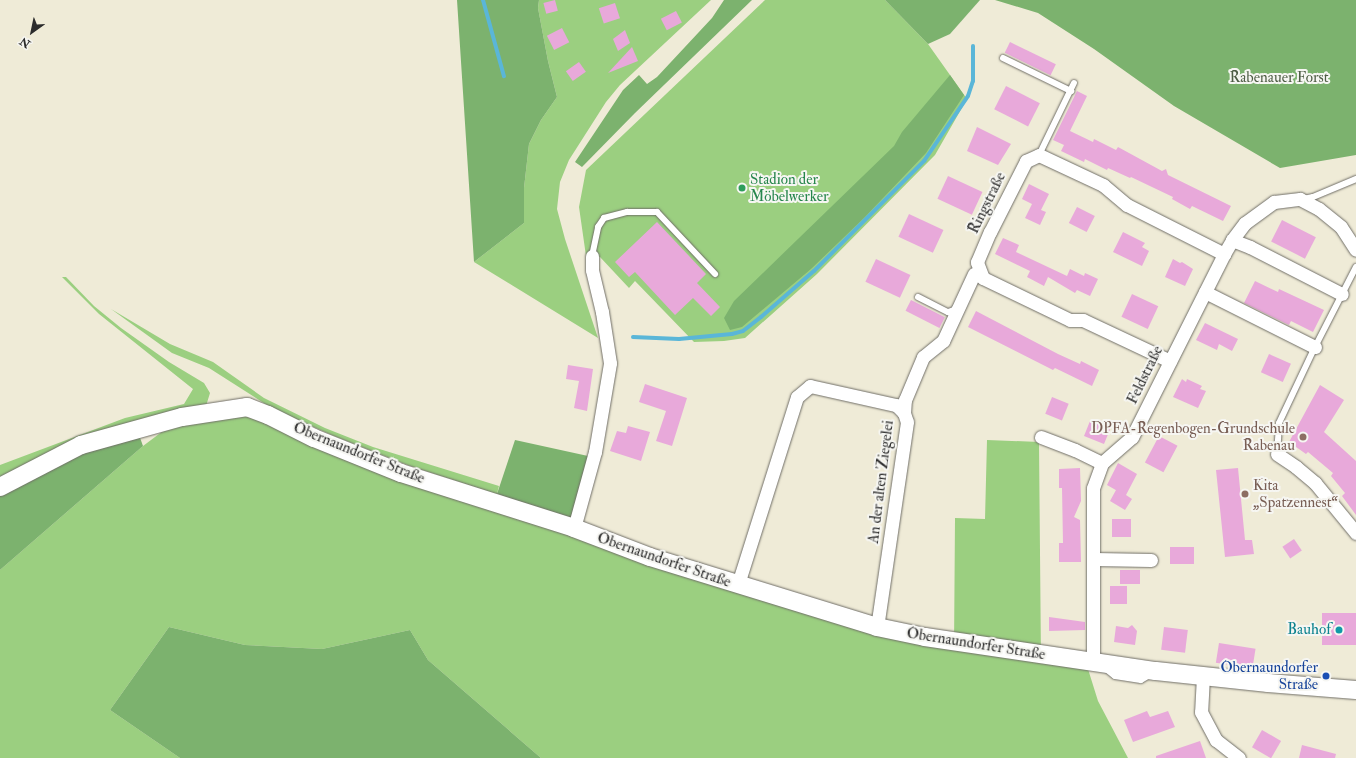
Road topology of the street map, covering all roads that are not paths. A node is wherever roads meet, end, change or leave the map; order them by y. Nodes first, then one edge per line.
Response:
1 (1003, 58) dead end
2 (1074, 83) dead end
3 (1071, 91) junction
4 (1040, 156) junction
5 (1356, 178) edge
6 (1300, 199) junction
7 (1232, 240) junction
8 (1356, 250) edge
9 (1224, 254) junction
10 (592, 256) joint
11 (1356, 266) edge
12 (977, 272) junction
13 (715, 274) dead end
14 (1204, 292) junction
15 (1342, 294) junction
16 (918, 297) dead end
17 (1315, 347) junction
18 (1170, 361) junction
19 (904, 412) junction
20 (1041, 437) dead end
21 (1277, 454) joint
22 (1102, 462) junction
23 (0, 487) edge
24 (574, 528) junction
25 (1356, 533) edge
26 (1094, 559) junction
27 (1151, 560) dead end
28 (738, 584) junction
29 (877, 627) junction
30 (1096, 662) junction
31 (1203, 676) junction
32 (1356, 690) edge
33 (1239, 758) edge

1 - 3 lane
2 - 3 lane
3 - 4 lane
4 - 9 street
4 - 12 street, Ringstraße
5 - 6 lane
6 - 7 street, Feldstraße
6 - 8 street
7 - 9 street, Feldstraße
7 - 15 street
9 - 14 street, Feldstraße
10 - 13 lane
10 - 24 street
11 - 15 lane
12 - 16 lane
12 - 18 street
12 - 19 street
14 - 17 street
14 - 18 street, Feldstraße
15 - 17 lane
17 - 21 lane
18 - 22 street, Feldstraße
19 - 28 street, An der alten Ziegelei
19 - 29 street, An der alten Ziegelei
20 - 22 street
21 - 25 street
22 - 26 street
23 - 24 street, Obernaundorfer Straße
24 - 28 street, Obernaundorfer Straße
26 - 27 street
26 - 30 street
28 - 29 street, Obernaundorfer Straße
29 - 30 street, Obernaundorfer Straße
30 - 31 street, Obernaundorfer Straße
31 - 32 street, Obernaundorfer Straße
31 - 33 street

